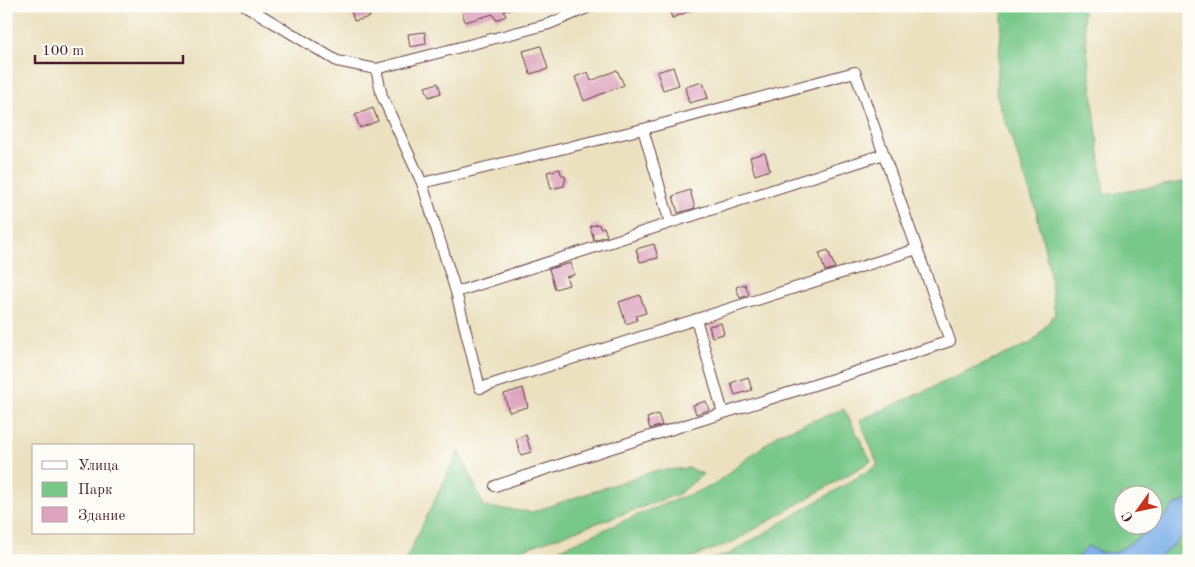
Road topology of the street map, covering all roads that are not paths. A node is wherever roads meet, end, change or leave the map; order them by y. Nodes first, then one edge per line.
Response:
1 (246, 6) edge
2 (592, 6) edge
3 (376, 69) junction
4 (643, 129) junction
5 (884, 154) junction
6 (422, 183) junction
7 (670, 223) junction
8 (917, 249) junction
9 (456, 292) junction
10 (696, 320) junction
11 (723, 414) junction
12 (495, 486) dead end

1 - 3 street
2 - 3 street
3 - 6 street
4 - 5 street
4 - 6 street
4 - 7 street
5 - 7 street
5 - 8 street
6 - 9 street
7 - 9 street
8 - 10 street
8 - 11 street
9 - 10 street
10 - 11 street
11 - 12 street

